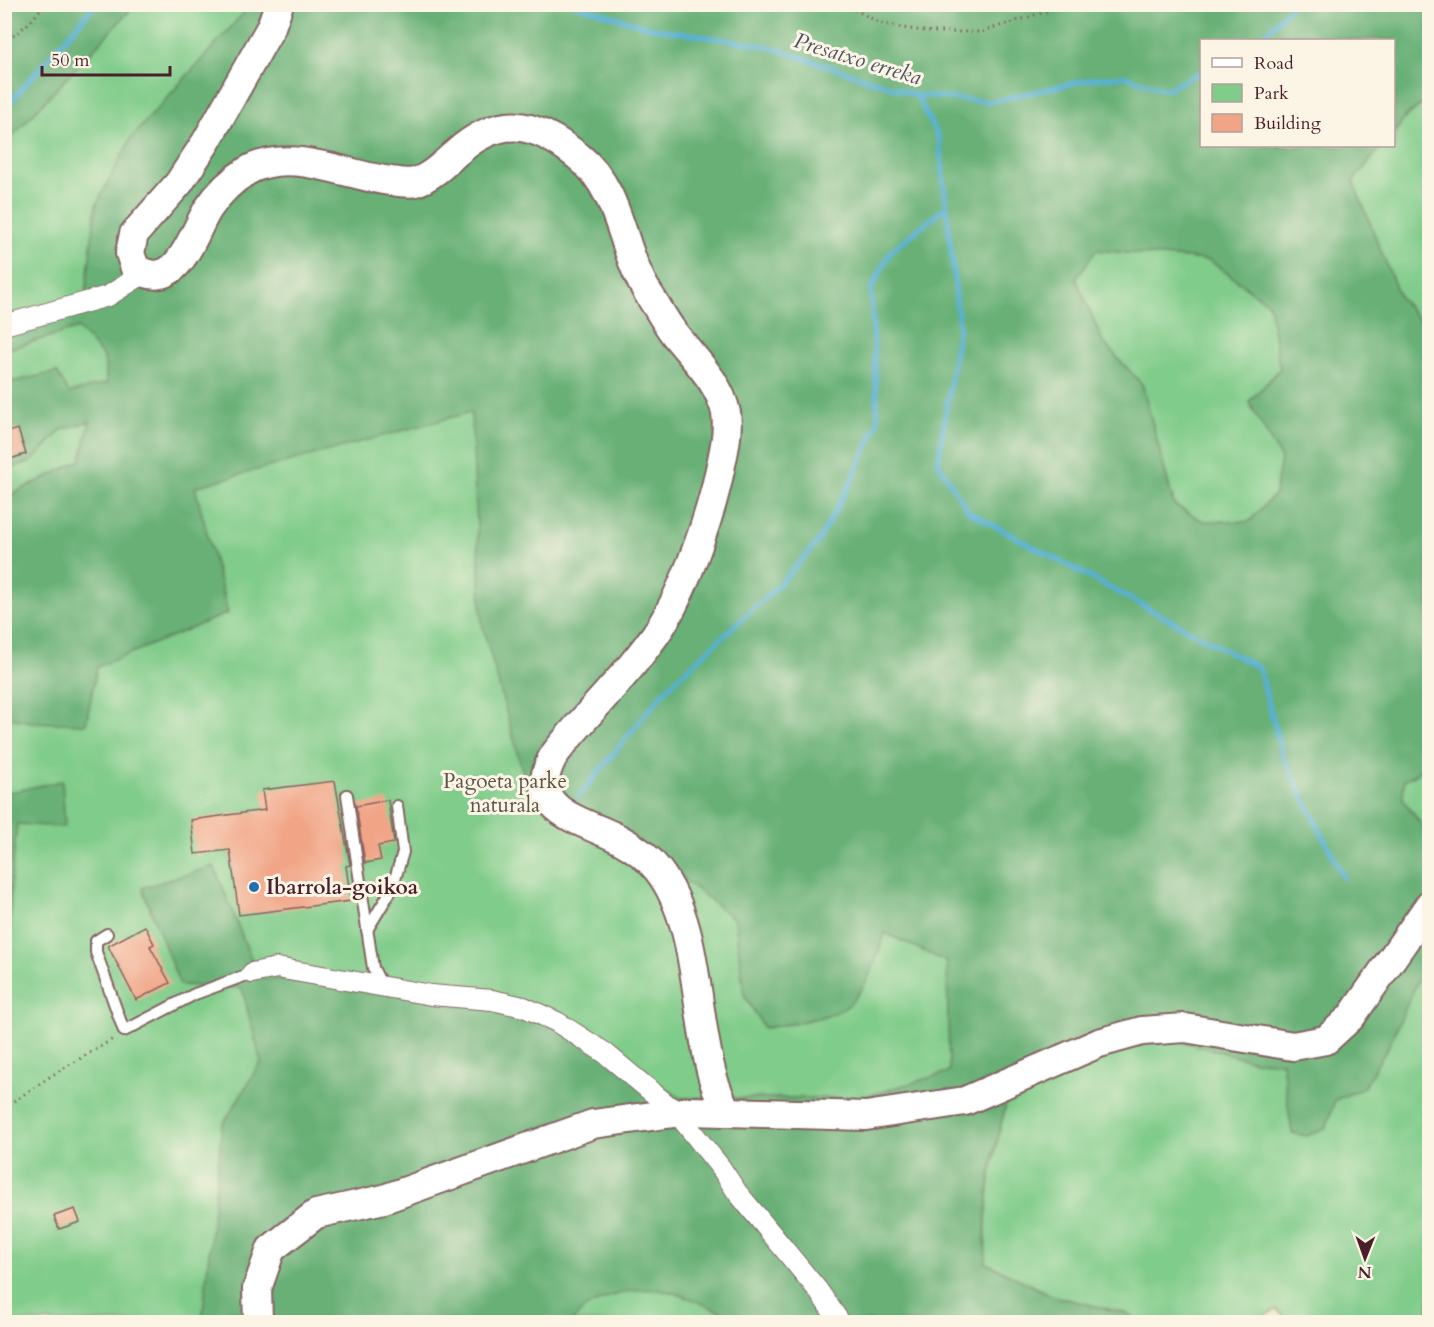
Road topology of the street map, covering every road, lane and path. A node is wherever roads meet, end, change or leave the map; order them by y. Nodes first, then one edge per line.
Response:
1 (45, 4) edge
2 (279, 4) edge
3 (844, 4) edge
4 (1070, 4) edge
5 (4, 44) edge
6 (143, 274) junction
7 (4, 325) edge
8 (347, 795) dead end
9 (397, 806) dead end
10 (1430, 904) edge
11 (367, 930) junction
12 (107, 934) dead end
13 (252, 973) joint
14 (382, 986) junction
15 (124, 1031) junction
16 (4, 1108) edge
17 (726, 1112) junction
18 (677, 1113) junction
19 (258, 1323) edge
20 (840, 1323) edge

1 - 5 path
2 - 6 street
3 - 4 path
6 - 7 street
6 - 17 street
8 - 11 lane
9 - 11 lane
10 - 17 street
11 - 14 lane
12 - 15 lane
13 - 14 street
13 - 15 lane
14 - 18 street
15 - 16 path
17 - 18 street
18 - 19 street
18 - 20 street

